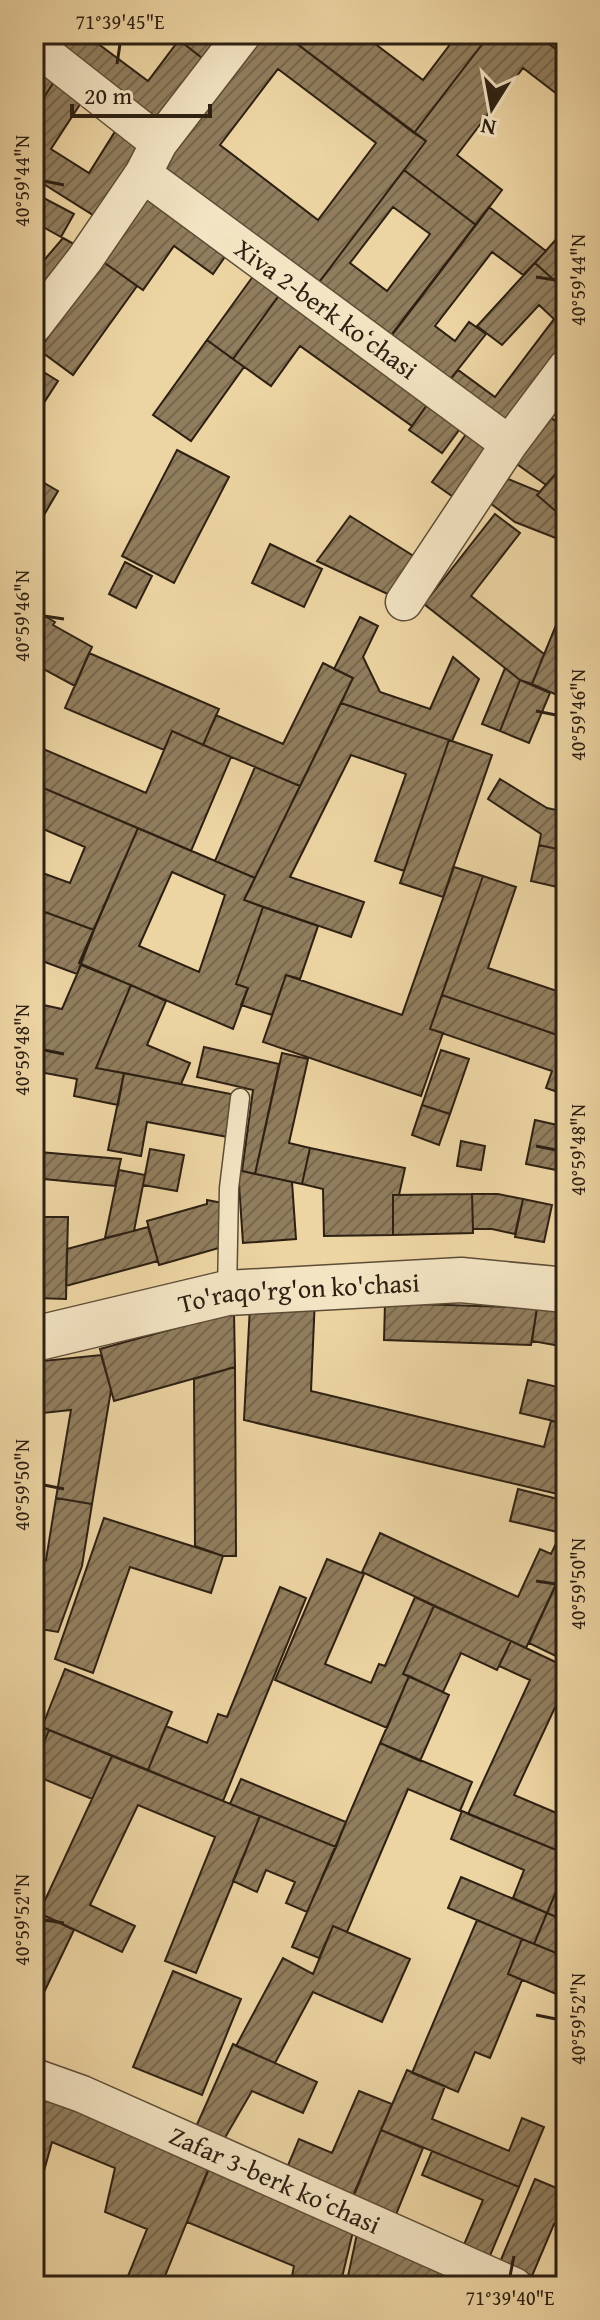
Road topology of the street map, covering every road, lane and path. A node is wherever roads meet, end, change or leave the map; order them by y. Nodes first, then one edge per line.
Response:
1 (243, 34) edge
2 (34, 45) edge
3 (151, 158) junction
4 (34, 325) edge
5 (566, 368) edge
6 (509, 444) junction
7 (404, 602) dead end
8 (240, 1098) dead end
9 (566, 1290) edge
10 (227, 1293) junction
11 (34, 1339) edge
12 (34, 2077) edge
13 (514, 2286) edge

1 - 3 street
2 - 3 street, Xiva 2-berk koʻchasi
3 - 4 street
3 - 6 street, Xiva 2-berk koʻchasi
5 - 6 street
6 - 7 street
8 - 10 lane
9 - 10 street, To'raqo'rg'on ko'chasi
10 - 11 street, To'raqo'rg'on ko'chasi
12 - 13 street, Zafar 3-berk koʻchasi

